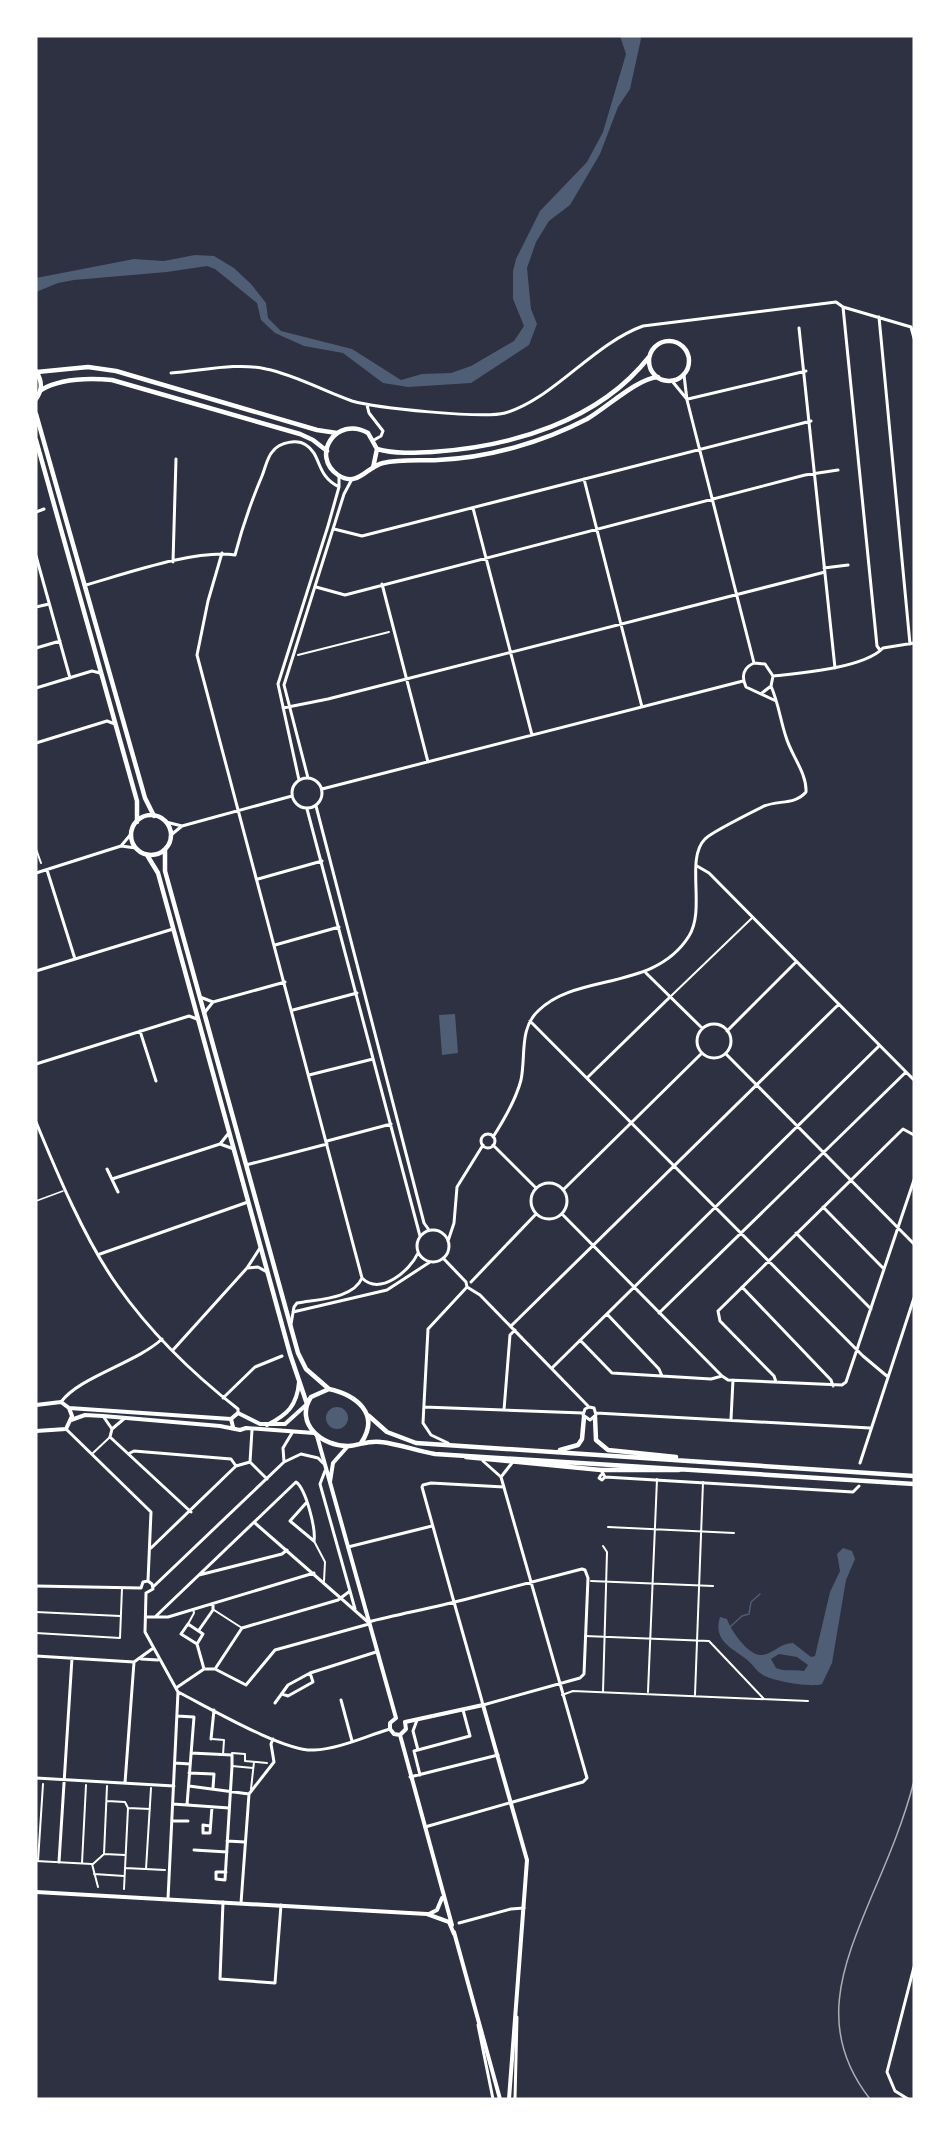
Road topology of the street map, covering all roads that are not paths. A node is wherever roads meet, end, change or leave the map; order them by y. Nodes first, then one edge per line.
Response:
1 (843, 307) junction
2 (879, 317) junction
3 (800, 328) dead end
4 (914, 338) edge
5 (649, 357) junction
6 (806, 371) junction
7 (36, 372) edge
8 (171, 374) dead end
9 (684, 375) junction
10 (658, 377) junction
11 (672, 381) junction
12 (41, 390) junction
13 (36, 399) edge
14 (687, 400) junction
15 (367, 405) junction
16 (36, 414) edge
17 (811, 421) junction
18 (337, 433) junction
19 (36, 440) edge
20 (374, 440) junction
21 (378, 449) junction
22 (700, 450) junction
23 (327, 451) junction
24 (176, 459) dead end
25 (373, 468) junction
26 (838, 470) dead end
27 (816, 473) junction
28 (339, 475) junction
29 (352, 479) junction
30 (584, 479) junction
31 (339, 487) junction
32 (713, 501) junction
33 (473, 508) junction
34 (44, 509) dead end
35 (36, 512) edge
36 (334, 529) junction
37 (597, 531) junction
38 (222, 553) junction
39 (36, 556) edge
40 (487, 558) junction
41 (173, 562) junction
42 (848, 565) dead end
43 (37, 566) edge
44 (825, 570) junction
45 (382, 584) junction
46 (86, 585) junction
47 (316, 586) junction
48 (737, 593) junction
49 (49, 604) junction
50 (36, 608) edge
51 (621, 623) junction
52 (389, 632) dead end
53 (60, 641) junction
54 (912, 644) edge
55 (36, 648) edge
56 (880, 650) junction
57 (510, 652) junction
58 (298, 655) dead end
59 (99, 662) junction
60 (754, 663) junction
61 (835, 668) junction
62 (92, 670) junction
63 (103, 674) junction
64 (773, 676) junction
65 (69, 678) junction
66 (406, 678) junction
67 (743, 681) junction
68 (771, 686) junction
69 (36, 688) edge
70 (762, 693) junction
71 (777, 702) junction
72 (642, 706) junction
73 (283, 708) junction
74 (289, 709) junction
75 (113, 711) junction
76 (106, 721) junction
77 (117, 725) junction
78 (532, 735) junction
79 (36, 743) edge
80 (428, 762) junction
81 (308, 778) junction
82 (299, 780) junction
83 (322, 789) junction
84 (292, 796) junction
85 (316, 806) junction
86 (307, 809) junction
87 (240, 810) junction
88 (154, 816) junction
89 (137, 822) junction
90 (166, 822) junction
91 (182, 825) junction
92 (131, 834) junction
93 (171, 835) junction
94 (121, 846) junction
95 (136, 848) junction
96 (36, 849) edge
97 (165, 850) junction
98 (147, 855) junction
99 (322, 861) junction
100 (41, 863) dead end
101 (697, 866) junction
102 (47, 870) junction
103 (36, 873) edge
104 (258, 879) junction
105 (752, 918) junction
106 (339, 927) junction
107 (173, 928) junction
108 (275, 945) junction
109 (75, 959) junction
110 (796, 961) junction
111 (36, 971) edge
112 (646, 973) junction
113 (285, 982) junction
114 (357, 993) junction
115 (200, 997) junction
116 (670, 997) junction
117 (213, 1002) junction
118 (839, 1004) junction
119 (194, 1008) junction
120 (292, 1010) junction
121 (204, 1014) junction
122 (189, 1016) junction
123 (198, 1020) junction
124 (530, 1021) junction
125 (702, 1028) junction
126 (727, 1030) junction
127 (140, 1031) junction
128 (879, 1046) junction
129 (702, 1053) junction
130 (726, 1053) junction
131 (373, 1059) junction
132 (36, 1064) edge
133 (906, 1072) junction
134 (309, 1075) junction
135 (588, 1077) junction
136 (914, 1080) edge
137 (156, 1081) dead end
138 (756, 1084) junction
139 (36, 1122) edge
140 (632, 1122) junction
141 (391, 1124) junction
142 (798, 1126) junction
143 (229, 1132) junction
144 (914, 1135) edge
145 (494, 1137) junction
146 (220, 1143) junction
147 (327, 1143) junction
148 (483, 1145) junction
149 (493, 1145) junction
150 (234, 1149) junction
151 (824, 1153) junction
152 (674, 1164) junction
153 (246, 1165) junction
154 (107, 1169) dead end
155 (112, 1179) junction
156 (851, 1180) junction
157 (914, 1180) edge
158 (537, 1189) junction
159 (65, 1190) junction
160 (563, 1190) junction
161 (118, 1192) dead end
162 (36, 1201) edge
163 (249, 1201) junction
164 (717, 1207) junction
165 (823, 1207) junction
166 (536, 1214) junction
167 (562, 1214) junction
168 (453, 1227) junction
169 (898, 1228) junction
170 (429, 1230) junction
171 (441, 1232) junction
172 (796, 1233) junction
173 (742, 1234) junction
174 (420, 1236) junction
175 (448, 1241) junction
176 (914, 1244) edge
177 (593, 1245) junction
178 (261, 1247) junction
179 (418, 1253) junction
180 (100, 1254) junction
181 (443, 1258) junction
182 (769, 1261) junction
183 (430, 1262) junction
184 (247, 1268) junction
185 (884, 1269) junction
186 (268, 1273) junction
187 (362, 1278) junction
188 (468, 1282) junction
189 (469, 1287) junction
190 (634, 1287) junction
191 (741, 1287) junction
192 (914, 1298) edge
193 (871, 1309) junction
194 (293, 1312) junction
195 (659, 1313) junction
196 (607, 1314) junction
197 (511, 1326) junction
198 (291, 1328) junction
199 (515, 1330) junction
200 (162, 1339) junction
201 (580, 1340) junction
202 (172, 1350) junction
203 (857, 1350) junction
204 (282, 1356) dead end
205 (553, 1367) junction
206 (662, 1376) junction
207 (722, 1376) junction
208 (888, 1377) junction
209 (299, 1378) junction
210 (733, 1380) junction
211 (776, 1382) junction
212 (833, 1386) junction
213 (329, 1389) junction
214 (223, 1398) junction
215 (61, 1402) junction
216 (307, 1404) junction
217 (36, 1405) edge
218 (423, 1407) junction
219 (589, 1407) junction
220 (69, 1408) junction
221 (504, 1410) junction
222 (238, 1413) junction
223 (583, 1415) junction
224 (595, 1415) junction
225 (103, 1416) junction
226 (369, 1416) junction
227 (125, 1418) junction
228 (231, 1419) junction
229 (248, 1419) junction
230 (731, 1419) junction
231 (71, 1420) junction
232 (266, 1425) junction
233 (233, 1427) junction
234 (112, 1428) junction
235 (246, 1428) junction
236 (870, 1428) junction
237 (66, 1429) junction
238 (252, 1430) junction
239 (36, 1431) edge
240 (292, 1433) junction
241 (315, 1434) junction
242 (110, 1437) junction
243 (361, 1443) junction
244 (348, 1446) junction
245 (452, 1446) junction
246 (549, 1452) junction
247 (130, 1453) junction
248 (452, 1454) junction
249 (91, 1455) junction
250 (483, 1461) junction
251 (250, 1462) junction
252 (284, 1462) junction
253 (705, 1462) junction
254 (323, 1463) junction
255 (512, 1463) junction
256 (860, 1463) dead end
257 (236, 1466) junction
258 (704, 1469) junction
259 (325, 1471) junction
260 (602, 1474) junction
261 (914, 1476) edge
262 (501, 1478) junction
263 (267, 1479) junction
264 (657, 1479) junction
265 (703, 1482) junction
266 (330, 1483) junction
267 (914, 1484) edge
268 (859, 1486) dead end
269 (504, 1487) junction
270 (307, 1502) junction
271 (191, 1512) junction
272 (255, 1523) junction
273 (432, 1526) junction
274 (608, 1527) dead end
275 (655, 1530) junction
276 (701, 1532) junction
277 (734, 1533) dead end
278 (314, 1541) junction
279 (348, 1546) junction
280 (603, 1546) dead end
281 (151, 1548) junction
282 (286, 1550) junction
283 (314, 1573) junction
284 (197, 1576) junction
285 (148, 1581) junction
286 (324, 1581) junction
287 (591, 1581) dead end
288 (606, 1581) junction
289 (531, 1583) junction
290 (652, 1583) junction
291 (699, 1585) junction
292 (36, 1586) edge
293 (713, 1586) dead end
294 (153, 1587) junction
295 (122, 1588) junction
296 (141, 1588) junction
297 (350, 1591) junction
298 (146, 1593) junction
299 (342, 1598) junction
300 (454, 1602) junction
301 (213, 1604) junction
302 (193, 1609) junction
303 (213, 1610) junction
304 (161, 1611) junction
305 (356, 1611) junction
306 (36, 1612) edge
307 (121, 1616) junction
308 (146, 1617) junction
309 (155, 1617) junction
310 (162, 1617) junction
311 (368, 1623) junction
312 (188, 1624) junction
313 (242, 1628) junction
314 (198, 1631) junction
315 (36, 1633) edge
316 (585, 1636) junction
317 (604, 1637) junction
318 (650, 1639) junction
319 (697, 1640) junction
320 (197, 1644) junction
321 (152, 1649) junction
322 (376, 1652) junction
323 (36, 1656) edge
324 (72, 1658) junction
325 (141, 1659) junction
326 (158, 1660) junction
327 (134, 1662) junction
328 (204, 1669) junction
329 (215, 1669) junction
330 (310, 1672) junction
331 (560, 1685) junction
332 (177, 1690) junction
333 (603, 1692) junction
334 (648, 1693) junction
335 (282, 1694) junction
336 (562, 1695) junction
337 (695, 1695) junction
338 (764, 1699) junction
339 (341, 1700) dead end
340 (808, 1701) dead end
341 (275, 1702) dead end
342 (483, 1705) junction
343 (463, 1708) junction
344 (214, 1710) junction
345 (177, 1716) junction
346 (396, 1718) junction
347 (417, 1720) junction
348 (405, 1722) junction
349 (390, 1729) junction
350 (400, 1735) junction
351 (273, 1738) junction
352 (211, 1739) joint
353 (352, 1741) junction
354 (418, 1750) junction
355 (191, 1753) junction
356 (223, 1755) junction
357 (232, 1755) junction
358 (498, 1755) junction
359 (254, 1762) junction
360 (175, 1763) junction
361 (267, 1763) dead end
362 (190, 1764) junction
363 (232, 1766) junction
364 (253, 1768) junction
365 (189, 1773) junction
366 (420, 1775) junction
367 (252, 1777) junction
368 (410, 1777) junction
369 (36, 1778) edge
370 (262, 1778) junction
371 (64, 1780) junction
372 (125, 1783) junction
373 (44, 1784) dead end
374 (86, 1785) dead end
375 (107, 1786) dead end
376 (174, 1786) junction
377 (189, 1786) junction
378 (151, 1788) dead end
379 (213, 1788) junction
380 (230, 1790) junction
381 (250, 1792) junction
382 (107, 1801) junction
383 (173, 1804) junction
384 (511, 1804) junction
385 (188, 1805) junction
386 (212, 1807) junction
387 (128, 1808) junction
388 (229, 1808) junction
389 (150, 1809) junction
390 (172, 1821) junction
391 (188, 1821) dead end
392 (210, 1826) dead end
393 (424, 1827) junction
394 (227, 1841) junction
395 (245, 1842) junction
396 (194, 1850) dead end
397 (227, 1852) junction
398 (104, 1854) junction
399 (126, 1856) junction
400 (37, 1861) edge
401 (59, 1863) junction
402 (82, 1864) junction
403 (92, 1864) junction
404 (125, 1868) junction
405 (146, 1869) junction
406 (165, 1870) dead end
407 (226, 1872) dead end
408 (94, 1874) junction
409 (125, 1876) junction
410 (98, 1887) dead end
411 (124, 1888) dead end
412 (36, 1892) edge
413 (443, 1897) junction
414 (168, 1899) junction
415 (223, 1902) junction
416 (241, 1903) junction
417 (281, 1905) junction
418 (447, 1908) junction
419 (524, 1908) junction
420 (427, 1914) junction
421 (435, 1916) junction
422 (459, 1923) dead end
423 (454, 1934) junction
424 (914, 1967) edge
425 (516, 2012) junction
426 (478, 2024) junction
427 (493, 2099) edge
428 (500, 2099) edge
429 (509, 2099) edge
430 (515, 2099) edge
431 (908, 2099) edge

1 - 2 street
1 - 15 street
1 - 56 street
2 - 4 street
2 - 54 street
3 - 6 street
5 - 9 main road
5 - 10 main road
5 - 21 main road
6 - 14 street
6 - 17 street
7 - 12 main road
7 - 18 main road
8 - 15 street
9 - 11 main road
9 - 14 street
10 - 11 main road
10 - 25 main road
11 - 14 street
12 - 13 main road
12 - 23 main road
14 - 22 street
15 - 20 street
16 - 46 main road
17 - 22 street
17 - 27 street
18 - 20 main road
18 - 23 main road
19 - 59 main road
20 - 21 main road
21 - 25 main road
22 - 30 street
22 - 32 street
23 - 28 main road
24 - 41 street
25 - 29 main road
26 - 27 street
27 - 32 street
27 - 44 street
28 - 29 main road
28 - 31 street
29 - 36 street
30 - 33 street
30 - 37 street
31 - 38 street
31 - 73 street
32 - 37 street
32 - 48 street
33 - 36 street
33 - 40 street
34 - 35 street
36 - 47 street
37 - 40 street
37 - 51 street
38 - 41 street
38 - 87 street
39 - 43 street
40 - 45 street
40 - 57 street
41 - 46 street
42 - 44 street
43 - 49 street
44 - 48 street
44 - 61 street
45 - 47 street
45 - 66 street
46 - 88 main road
47 - 74 street
48 - 51 street
48 - 60 street
49 - 50 street
49 - 53 street
51 - 57 street
51 - 72 street
52 - 58 street
53 - 55 street
53 - 65 street
54 - 56 street
56 - 61 street
57 - 66 street
57 - 78 street
59 - 62 street
59 - 63 main road
60 - 64 street
60 - 67 street
61 - 64 street
62 - 63 street
62 - 65 street
63 - 75 main road
64 - 68 street
65 - 69 street
66 - 74 street
66 - 80 street
67 - 70 street
67 - 72 street
68 - 70 street
68 - 71 street
70 - 71 street
71 - 101 street
72 - 78 street
73 - 74 street
73 - 82 street
74 - 81 street
75 - 76 street
75 - 77 main road
76 - 77 street
76 - 79 street
77 - 89 main road
78 - 80 street
80 - 83 street
81 - 82 street
81 - 83 street
82 - 84 street
83 - 85 street
84 - 86 street
84 - 87 street
85 - 86 street
85 - 170 street
86 - 99 street
87 - 91 street
87 - 104 street
88 - 89 main road
88 - 90 main road
89 - 92 main road
90 - 91 street
90 - 93 main road
91 - 93 street
92 - 94 street
92 - 95 main road
93 - 97 main road
94 - 95 street
94 - 102 street
95 - 98 main road
96 - 100 street
97 - 98 main road
97 - 115 main road
98 - 107 main road
99 - 104 street
99 - 106 street
101 - 105 street
101 - 112 street
102 - 103 street
102 - 109 street
104 - 108 street
105 - 110 street
105 - 116 street
106 - 108 street
106 - 114 street
107 - 109 street
107 - 119 main road
108 - 113 street
109 - 111 street
110 - 118 street
110 - 126 street
112 - 116 street
112 - 124 street
113 - 117 street
113 - 120 street
114 - 120 street
114 - 131 street
115 - 117 street
115 - 121 main road
116 - 125 street
116 - 135 street
117 - 121 street
118 - 128 street
118 - 138 street
119 - 122 street
119 - 123 main road
120 - 134 street
121 - 153 main road
122 - 123 street
122 - 127 street
123 - 143 main road
124 - 135 street
124 - 145 street
125 - 126 street
125 - 129 street
126 - 130 street
127 - 132 street
127 - 137 street
128 - 133 street
128 - 142 street
129 - 130 street
129 - 140 street
130 - 138 street
131 - 134 street
131 - 141 street
133 - 136 street
133 - 151 street
134 - 147 street
135 - 140 street
138 - 142 street
138 - 152 street
139 - 159 street
140 - 152 street
140 - 160 street
141 - 147 street
141 - 174 street
142 - 151 street
142 - 164 street
143 - 146 street
143 - 150 main road
144 - 156 street
145 - 148 street
145 - 149 street
146 - 150 street
146 - 155 street
147 - 153 street
147 - 187 street
148 - 149 street
148 - 168 street
149 - 158 street
150 - 163 main road
151 - 156 street
151 - 173 street
152 - 164 street
152 - 177 street
153 - 198 main road
154 - 155 street
155 - 161 street
156 - 165 street
156 - 169 street
157 - 169 street
158 - 160 street
158 - 166 street
159 - 162 lane
159 - 180 street
160 - 167 street
163 - 178 main road
163 - 180 street
164 - 173 street
164 - 190 street
165 - 172 street
165 - 185 street
166 - 167 street
166 - 188 street
167 - 177 street
168 - 171 street
168 - 175 street
169 - 176 street
169 - 185 street
170 - 171 street
170 - 174 street
171 - 175 street
172 - 182 street
172 - 193 street
173 - 182 street
173 - 195 street
174 - 179 street
175 - 181 street
177 - 190 street
177 - 197 street
178 - 184 street
178 - 186 main road
179 - 183 street
179 - 187 street
180 - 200 street
181 - 183 street
181 - 188 street
182 - 191 street
182 - 203 street
183 - 194 street
184 - 186 street
184 - 202 street
185 - 193 street
186 - 209 main road
187 - 194 street
188 - 189 street
189 - 197 street
189 - 218 street
190 - 195 street
190 - 196 street
191 - 211 street
191 - 212 street
192 - 208 street
193 - 203 street
194 - 198 street
195 - 207 street
196 - 201 street
196 - 206 street
197 - 199 street
198 - 213 main road
199 - 205 street
199 - 221 street
200 - 202 street
200 - 215 street
201 - 205 street
201 - 206 street
202 - 214 street
203 - 208 street
203 - 212 street
204 - 214 street
205 - 219 street
206 - 207 street
207 - 210 street
208 - 236 street
209 - 216 main road
209 - 232 street
210 - 211 street
210 - 230 street
211 - 212 street
213 - 216 main road
213 - 226 main road
214 - 222 street
215 - 217 street
215 - 220 street
216 - 232 street
216 - 241 main road
218 - 221 street
218 - 245 street
219 - 223 street
219 - 224 street
220 - 228 street
220 - 231 street
221 - 223 street
222 - 228 street
222 - 229 street
223 - 224 street
223 - 246 main road
224 - 230 street
224 - 253 main road
225 - 227 street
225 - 231 street
225 - 234 street
226 - 243 main road
226 - 245 main road
227 - 233 street
227 - 234 street
228 - 233 street
229 - 232 street
229 - 235 street
230 - 236 street
231 - 237 street
233 - 235 street
234 - 242 street
235 - 238 street
236 - 256 street
237 - 239 street
237 - 249 street
238 - 240 street
238 - 251 street
240 - 241 street
240 - 252 street
241 - 244 main road
241 - 254 street
242 - 247 street
242 - 249 street
243 - 244 main road
243 - 248 main road
244 - 266 street
245 - 246 main road
246 - 253 main road
247 - 257 street
247 - 271 street
248 - 250 main road
248 - 258 main road
249 - 281 street
250 - 255 main road
250 - 262 street
251 - 257 street
251 - 263 street
252 - 254 street
252 - 263 street
253 - 261 main road
254 - 259 street
255 - 260 main road
255 - 262 street
257 - 271 street
258 - 260 main road
258 - 267 main road
259 - 266 street
259 - 297 street
260 - 264 street
262 - 269 street
263 - 294 street
264 - 265 street
264 - 275 street
265 - 268 street
265 - 276 street
266 - 279 street
269 - 273 street
269 - 289 street
270 - 272 street
270 - 278 street
270 - 278 street
271 - 281 street
272 - 282 street
272 - 284 street
273 - 279 street
273 - 300 street
274 - 275 street
275 - 276 street
275 - 290 street
276 - 277 street
276 - 291 street
278 - 286 street
279 - 311 street
280 - 288 street
281 - 285 street
282 - 283 street
282 - 284 street
283 - 286 street
283 - 301 street
284 - 304 street
285 - 294 street
285 - 296 street
286 - 299 street
287 - 288 street
288 - 290 street
288 - 317 street
289 - 300 street
289 - 316 street
289 - 331 street
290 - 291 street
290 - 318 street
291 - 293 street
291 - 319 street
292 - 295 street
294 - 298 street
295 - 296 street
295 - 307 street
296 - 298 street
297 - 299 street
297 - 305 street
298 - 308 street
299 - 305 street
299 - 313 street
300 - 311 street
300 - 342 street
301 - 302 street
301 - 303 street
302 - 310 street
302 - 312 street
303 - 313 street
303 - 314 street
304 - 309 street
304 - 310 street
305 - 311 street
306 - 307 street
307 - 315 street
308 - 309 street
308 - 321 street
309 - 310 street
311 - 322 street
311 - 329 street
312 - 314 street
312 - 320 street
313 - 329 street
314 - 320 street
316 - 317 street
316 - 331 street
317 - 318 street
317 - 333 street
318 - 319 street
318 - 334 street
319 - 337 street
319 - 338 street
320 - 328 street
321 - 325 street
321 - 326 street
322 - 330 street
322 - 346 street
323 - 324 street
324 - 327 street
324 - 371 street
325 - 326 street
325 - 327 street
326 - 332 street
327 - 372 street
328 - 329 street
328 - 332 street
330 - 335 street
330 - 335 street
331 - 336 street
331 - 342 street
332 - 344 street
332 - 345 street
333 - 334 street
333 - 336 street
334 - 337 street
335 - 341 street
336 - 384 street
337 - 338 street
338 - 340 street
339 - 353 street
342 - 343 street
342 - 358 street
343 - 347 street
343 - 354 street
344 - 351 street
344 - 352 street
345 - 355 street
345 - 360 street
346 - 348 street
346 - 349 street
347 - 348 street
347 - 354 street
348 - 350 street
349 - 350 street
349 - 353 street
350 - 368 street
351 - 353 street
351 - 370 street
352 - 356 street
354 - 366 street
355 - 356 street
355 - 362 street
356 - 357 street
357 - 359 street
357 - 363 street
358 - 366 street
358 - 384 street
359 - 361 street
359 - 364 street
360 - 362 street
360 - 376 street
362 - 365 street
363 - 364 street
363 - 380 street
364 - 367 street
365 - 377 street
365 - 379 street
366 - 368 street
367 - 370 street
367 - 381 street
368 - 393 street
369 - 371 street
370 - 381 street
371 - 372 street
371 - 401 street
372 - 376 street
373 - 400 street
374 - 402 street
375 - 382 street
376 - 383 street
377 - 379 street
377 - 385 street
378 - 389 street
379 - 380 street
380 - 381 street
380 - 388 street
381 - 395 street
382 - 387 street
382 - 398 street
383 - 385 street
383 - 390 street
384 - 393 street
384 - 419 street
385 - 386 street
386 - 388 street
386 - 392 street
387 - 389 street
387 - 399 street
388 - 394 street
389 - 405 street
390 - 391 street
390 - 414 street
393 - 413 street
394 - 395 street
394 - 397 street
395 - 416 street
396 - 397 street
397 - 407 street
398 - 399 street
398 - 403 street
399 - 404 street
400 - 401 street
401 - 402 street
402 - 403 street
403 - 408 street
404 - 405 street
404 - 409 street
405 - 406 street
408 - 409 street
408 - 410 street
409 - 411 street
412 - 414 street
413 - 418 street
413 - 420 street
414 - 415 street
415 - 416 street
415 - 417 street
416 - 417 street
417 - 420 street
418 - 421 street
418 - 423 street
419 - 422 street
419 - 425 street
420 - 421 street
421 - 423 street
423 - 426 street
424 - 431 street
425 - 429 street
425 - 430 street
426 - 427 street
426 - 428 street

